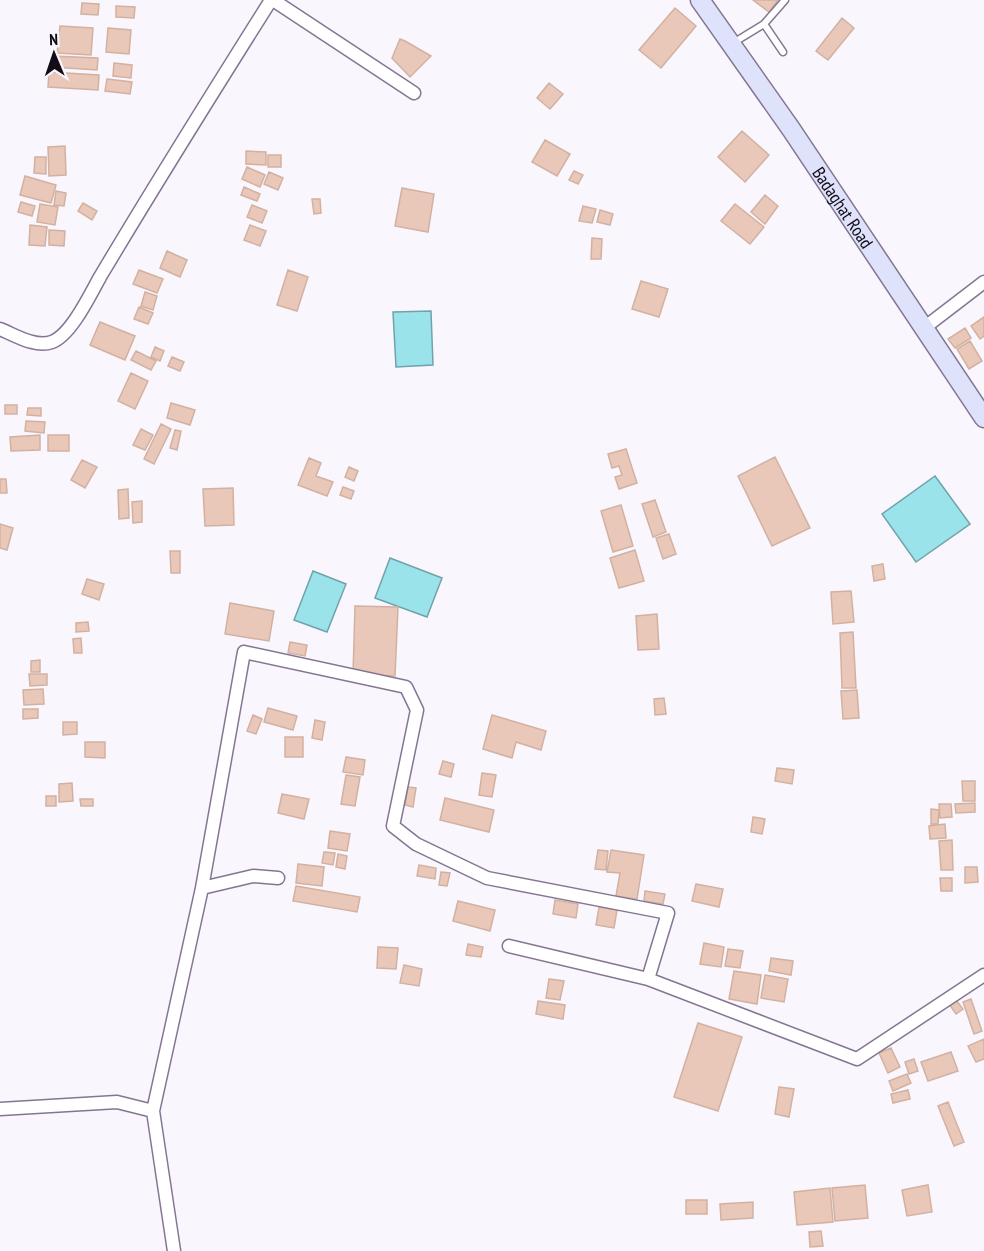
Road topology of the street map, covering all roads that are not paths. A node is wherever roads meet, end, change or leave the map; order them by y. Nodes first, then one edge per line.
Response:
1 (272, 0) edge
2 (700, 0) edge
3 (785, 0) edge
4 (764, 24) junction
5 (730, 45) junction
6 (783, 52) dead end
7 (414, 93) dead end
8 (984, 282) edge
9 (924, 328) junction
10 (0, 329) edge
11 (984, 418) edge
12 (278, 879) dead end
13 (202, 888) junction
14 (509, 946) dead end
15 (984, 975) edge
16 (648, 979) junction
17 (0, 1109) edge
18 (153, 1110) junction
19 (174, 1251) edge

1 - 7 street
1 - 10 street
2 - 5 main road, Badaghat Road
3 - 4 lane
4 - 5 lane
4 - 6 lane
5 - 9 main road, Badaghat Road
8 - 9 street
9 - 11 main road, Badaghat Road
12 - 13 street
13 - 16 street
13 - 18 street
14 - 16 street
15 - 16 street
17 - 18 street
18 - 19 street

